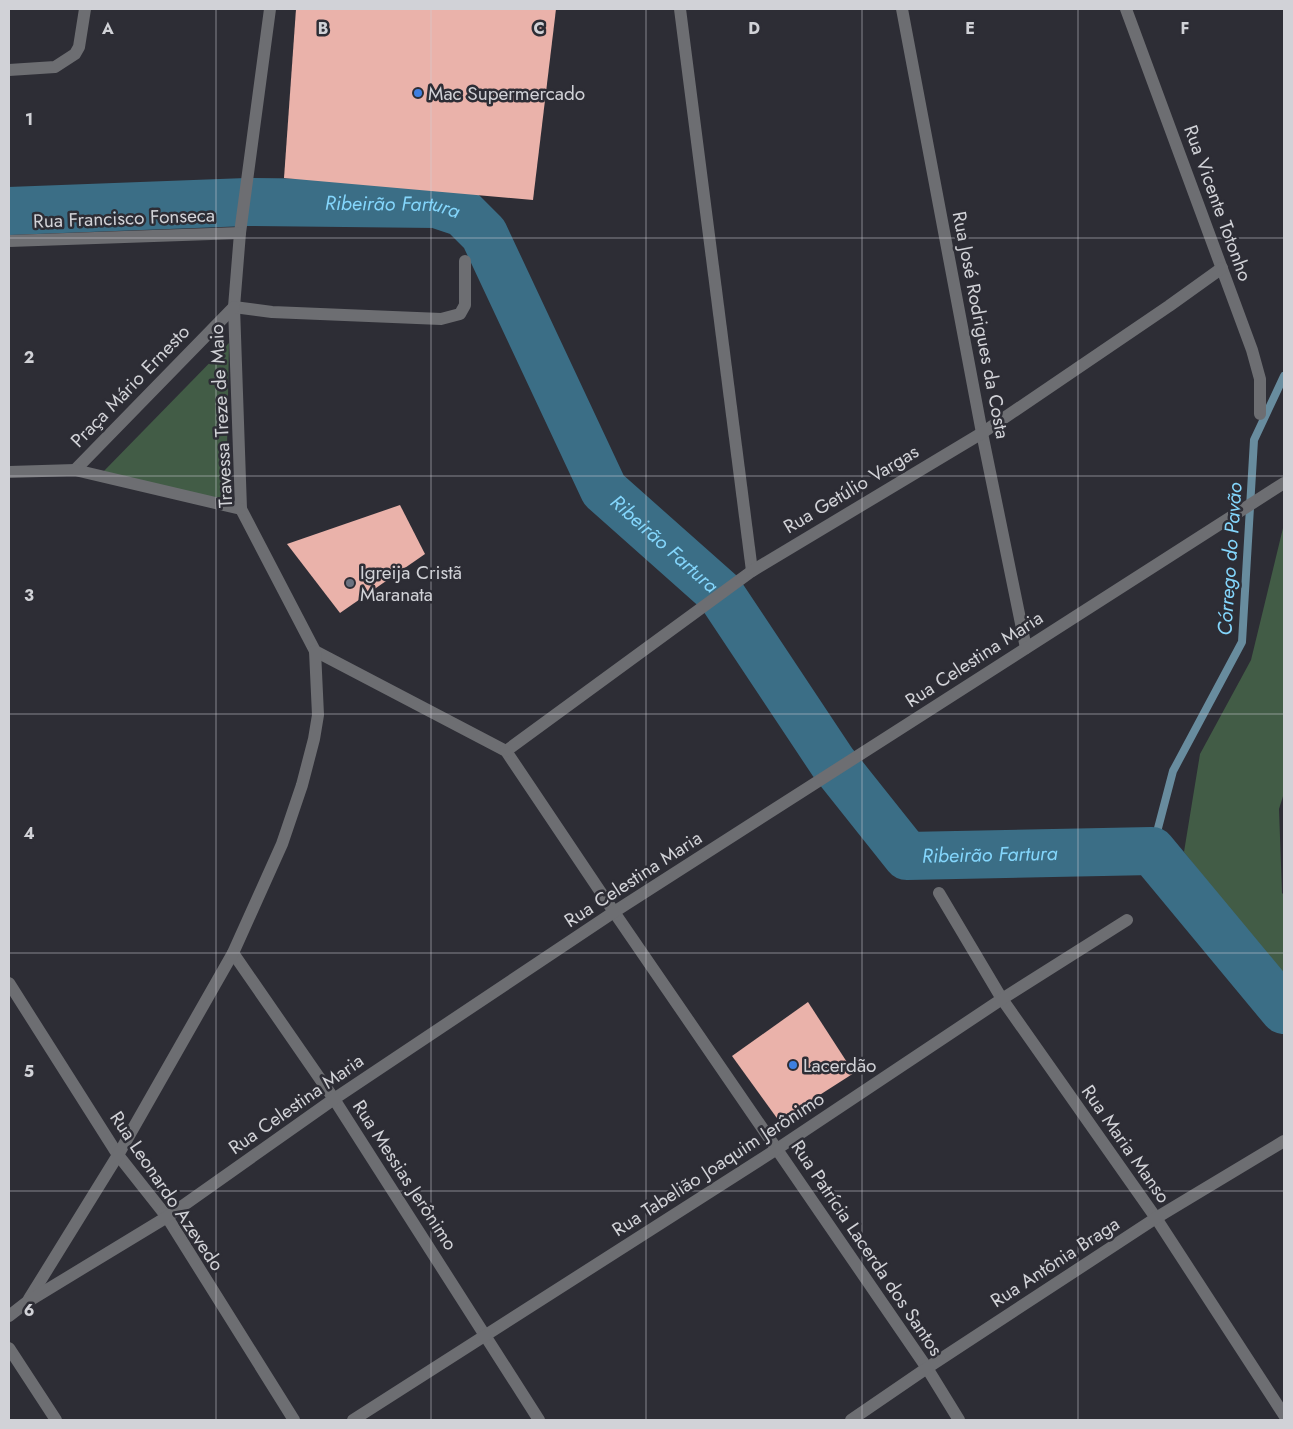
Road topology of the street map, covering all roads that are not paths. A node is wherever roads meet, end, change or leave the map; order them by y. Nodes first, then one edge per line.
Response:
1 (84, 9) edge
2 (270, 9) edge
3 (680, 9) edge
4 (902, 9) edge
5 (1126, 9) edge
6 (9, 70) edge
7 (240, 233) junction
8 (9, 241) edge
9 (465, 261) dead end
10 (1222, 268) junction
11 (234, 307) junction
12 (1260, 414) dead end
13 (982, 433) junction
14 (74, 470) junction
15 (9, 472) edge
16 (1284, 483) edge
17 (241, 509) junction
18 (752, 571) junction
19 (1026, 648) junction
20 (315, 651) junction
21 (506, 751) junction
22 (939, 894) dead end
23 (614, 912) junction
24 (1127, 920) dead end
25 (233, 953) junction
26 (9, 983) edge
27 (1002, 1000) junction
28 (334, 1099) junction
29 (1284, 1141) edge
30 (777, 1149) junction
31 (118, 1155) junction
32 (167, 1217) junction
33 (1156, 1218) junction
34 (27, 1302) junction
35 (9, 1316) edge
36 (486, 1336) junction
37 (9, 1348) edge
38 (927, 1368) junction
39 (1284, 1415) edge
40 (56, 1420) edge
41 (294, 1420) edge
42 (353, 1420) edge
43 (539, 1420) edge
44 (851, 1420) edge
45 (960, 1420) edge

1 - 6 street
2 - 7 street, Travessa Treze de Maio
3 - 18 street
4 - 13 street, Rua José Rodrigues da Costa
5 - 10 street, Rua Vicente Totonho
7 - 8 street, Rua Francisco Fonseca
7 - 11 street, Travessa Treze de Maio
9 - 11 street
10 - 12 street, Rua Vicente Totonho
10 - 13 street, Rua Getúlio Vargas
11 - 14 street, Praça Mário Ernesto
11 - 17 street, Travessa Treze de Maio
13 - 18 street, Rua Getúlio Vargas
13 - 19 street, Rua José Rodrigues da Costa
14 - 15 street
14 - 17 street
16 - 19 street, Rua Celestina Maria
17 - 20 street, Travessa Treze de Maio
18 - 21 street, Rua Getúlio Vargas
19 - 23 street, Rua Celestina Maria
20 - 21 street
20 - 25 street
21 - 23 street, Rua Patrícia Lacerda dos Santos
22 - 27 street, Rua Maria Manso
23 - 28 street, Rua Celestina Maria
23 - 30 street, Rua Patrícia Lacerda dos Santos
24 - 27 street, Rua Tabelião Joaquim Jerônimo
25 - 28 street, Rua Messias Jerônimo
25 - 31 street
26 - 31 street, Rua Leonardo Azevedo
27 - 30 street, Rua Tabelião Joaquim Jerônimo
27 - 33 street, Rua Maria Manso
28 - 32 street, Rua Celestina Maria
28 - 36 street, Rua Messias Jerônimo
29 - 33 street, Rua Antônia Braga
30 - 36 street, Rua Tabelião Joaquim Jerônimo
30 - 38 street, Rua Patrícia Lacerda dos Santos
31 - 32 street, Rua Leonardo Azevedo
31 - 34 street
32 - 34 street, Rua Celestina Maria
32 - 41 street, Rua Leonardo Azevedo
33 - 38 street, Rua Antônia Braga
33 - 39 street, Rua Maria Manso
34 - 35 street, Rua Celestina Maria
36 - 42 street, Rua Tabelião Joaquim Jerônimo
36 - 43 street, Rua Messias Jerônimo
37 - 40 street
38 - 44 street, Rua Antônia Braga
38 - 45 street, Rua Patrícia Lacerda dos Santos

